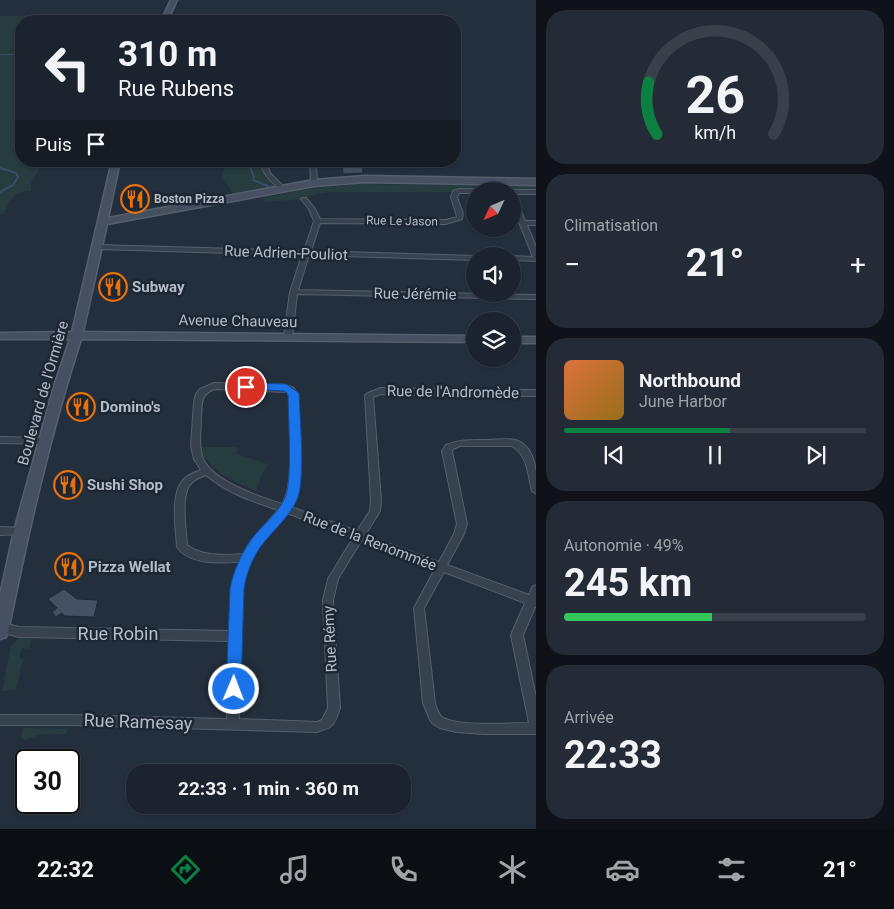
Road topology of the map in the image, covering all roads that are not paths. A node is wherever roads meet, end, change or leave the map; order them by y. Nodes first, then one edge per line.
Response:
1 (174, 0) edge
2 (167, 15) edge
3 (115, 167) edge
4 (263, 167) edge
5 (313, 167) edge
6 (536, 182) edge
7 (314, 183) junction
8 (283, 189) junction
9 (466, 190) edge
10 (455, 192) joint
11 (521, 192) edge
12 (536, 192) edge
13 (304, 199) dead end
14 (521, 217) edge
15 (317, 221) junction
16 (523, 223) junction
17 (536, 223) edge
18 (102, 225) junction
19 (98, 248) junction
20 (305, 254) junction
21 (466, 258) edge
22 (521, 258) edge
23 (536, 259) edge
24 (294, 292) junction
25 (536, 297) edge
26 (77, 335) junction
27 (0, 336) edge
28 (288, 337) junction
29 (466, 339) edge
30 (521, 340) edge
31 (536, 340) edge
32 (536, 393) edge
33 (371, 394) joint
34 (0, 440) edge
35 (45, 441) junction
36 (207, 471) junction
37 (536, 490) edge
38 (285, 508) junction
39 (22, 530) junction
40 (0, 531) edge
41 (360, 537) junction
42 (246, 558) junction
43 (441, 568) junction
44 (536, 589) edge
45 (534, 602) edge
46 (0, 629) edge
47 (235, 636) junction
48 (331, 717) joint
49 (0, 720) edge
50 (233, 725) junction
51 (536, 729) edge

1 - 2 main road
3 - 18 main road, Boulevard de l'Ormière
4 - 8 street
5 - 7 street
6 - 7 main road
7 - 8 main road
8 - 18 main road
9 - 10 street
10 - 15 street, Rue Le Jason
11 - 12 street
13 - 15 street
14 - 16 street
15 - 20 street
16 - 17 street
16 - 23 street
18 - 19 main road, Boulevard de l'Ormière
19 - 20 street, Rue Adrien-Pouliot
19 - 26 main road, Boulevard de l'Ormière
20 - 21 street, Rue Adrien-Pouliot
20 - 24 street
22 - 23 street
24 - 25 street, Rue Jérémie
24 - 28 street
26 - 27 main road, Avenue Chauveau
26 - 28 main road, Avenue Chauveau
26 - 35 main road, Boulevard de l'Ormière
28 - 29 main road, Avenue Chauveau
30 - 31 main road
32 - 33 street, Rue de l'Andromède
33 - 41 street, Rue Rémy
34 - 35 street
35 - 39 main road, Boulevard de l'Ormière
36 - 38 street, Rue de la Renommée
36 - 38 street
36 - 42 street
37 - 43 street
38 - 41 street, Rue de la Renommée
38 - 42 street
39 - 40 street
39 - 46 main road, Boulevard de l'Ormière
41 - 43 street, Rue de la Renommée
41 - 48 street, Rue Rémy
42 - 47 street
43 - 45 street, Rue de la Renommée
43 - 51 street
44 - 45 street
45 - 51 street
46 - 47 street, Rue Robin
47 - 50 street
48 - 50 street, Rue Ramesay
49 - 50 street, Rue Ramesay

